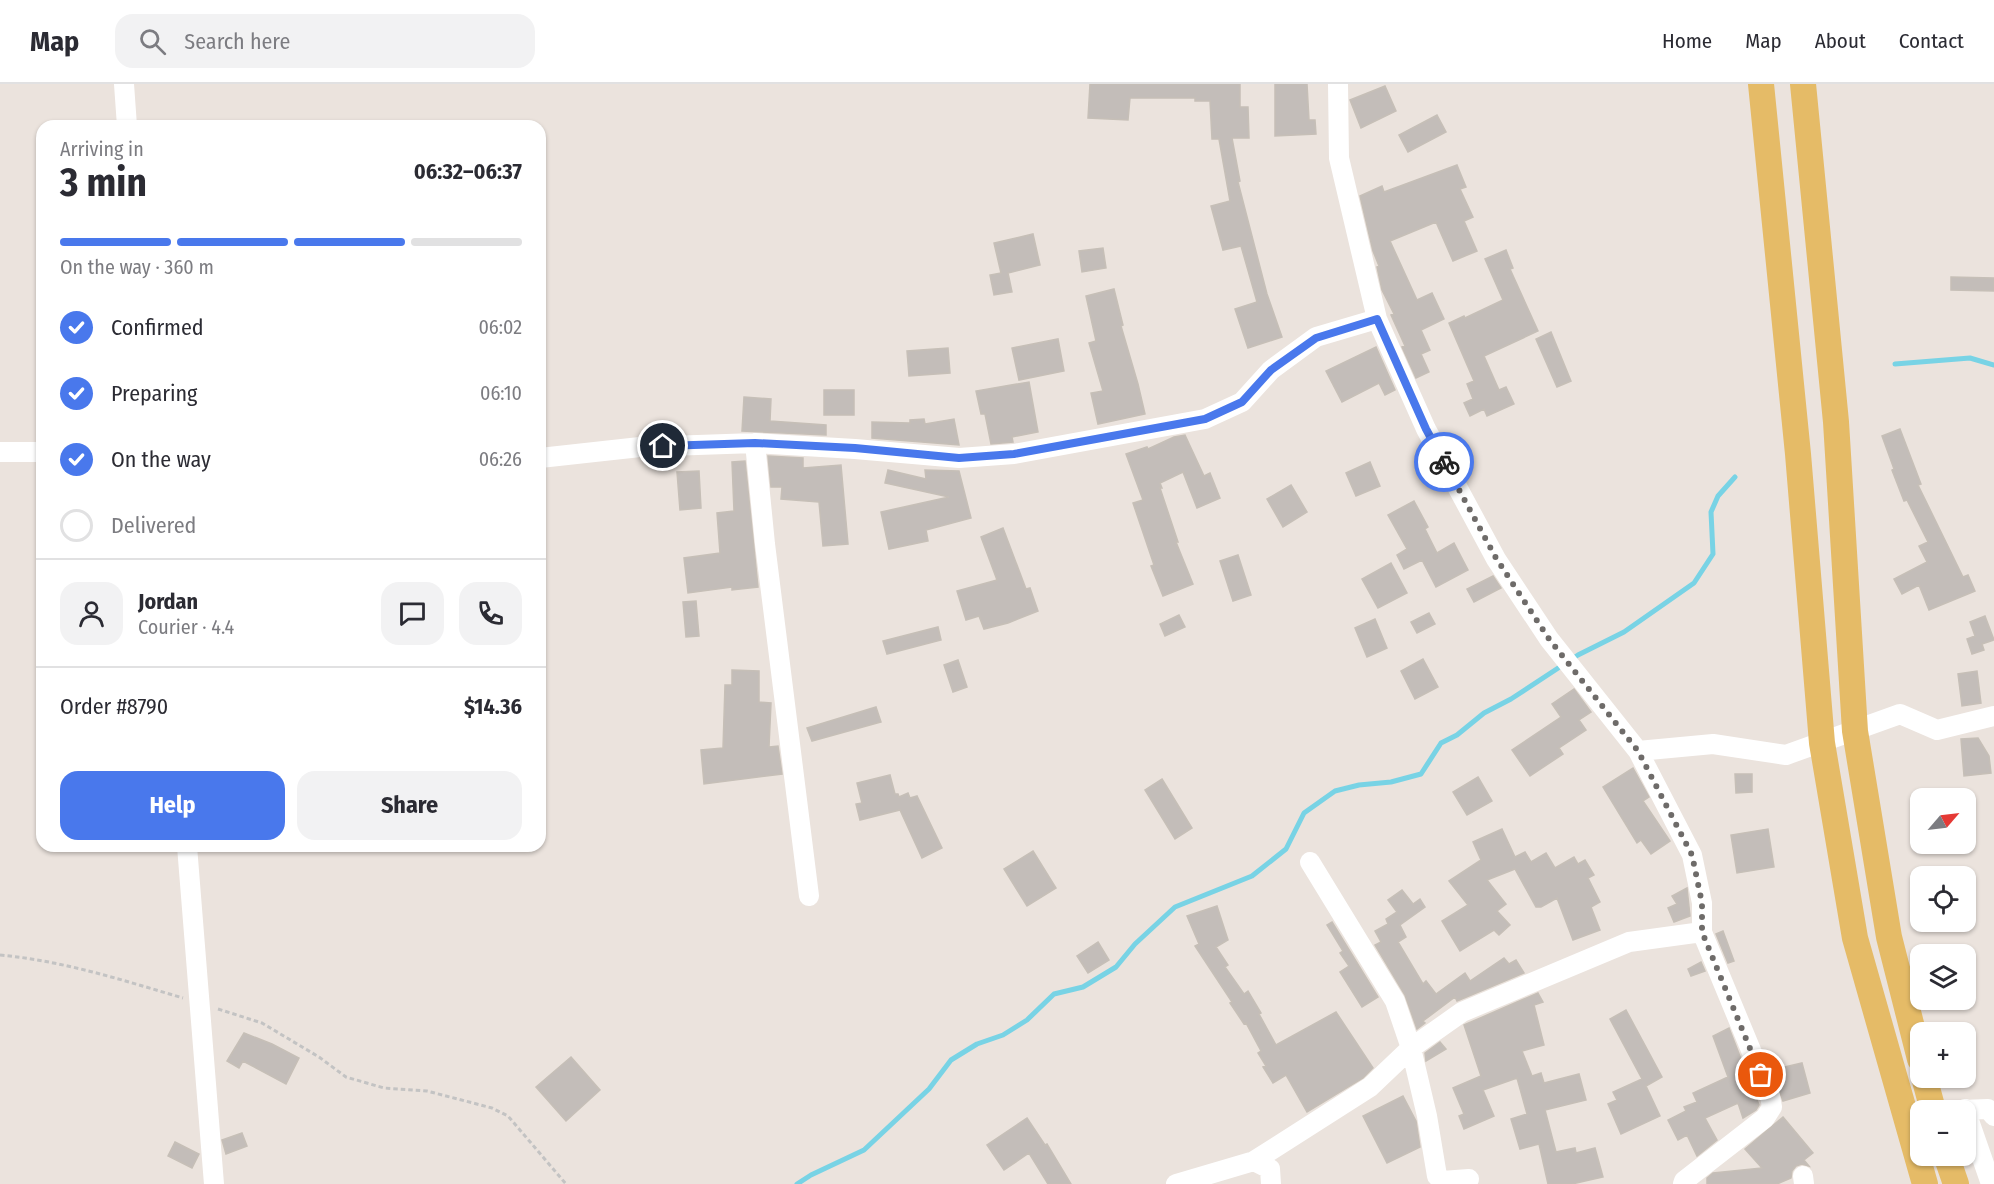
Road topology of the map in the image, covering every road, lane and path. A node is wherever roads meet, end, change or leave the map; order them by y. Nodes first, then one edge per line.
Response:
1 (124, 84) edge
2 (1338, 84) edge
3 (1761, 84) edge
4 (1803, 84) edge
5 (127, 120) edge
6 (1377, 319) junction
7 (755, 443) junction
8 (0, 452) edge
9 (36, 453) edge
10 (546, 457) edge
11 (1994, 716) edge
12 (1855, 731) junction
13 (1822, 743) junction
14 (1638, 751) junction
15 (188, 852) edge
16 (1310, 862) dead end
17 (809, 896) dead end
18 (1702, 932) junction
19 (0, 955) edge
20 (200, 1002) junction
21 (1911, 1022) edge
22 (1411, 1048) junction
23 (1976, 1109) edge
24 (1992, 1110) edge
25 (1976, 1142) edge
26 (1254, 1161) junction
27 (1950, 1166) edge
28 (1469, 1179) dead end
29 (214, 1184) edge
30 (566, 1184) edge
31 (1176, 1184) edge
32 (1271, 1184) edge
33 (1683, 1184) edge
34 (1925, 1184) edge
35 (1956, 1184) edge
36 (1991, 1184) edge

1 - 5 street
2 - 6 street
3 - 13 main road
4 - 12 main road
6 - 7 street
6 - 14 street
7 - 10 street
7 - 17 street
8 - 9 street
11 - 12 street
12 - 13 street
12 - 21 main road
13 - 14 street
13 - 34 main road
14 - 18 street
15 - 20 street
16 - 22 street
18 - 22 street
18 - 33 street
19 - 20 path
20 - 29 street
20 - 30 path
22 - 26 street
22 - 28 street
23 - 24 street
25 - 36 street
26 - 31 street
26 - 32 street
27 - 35 main road

